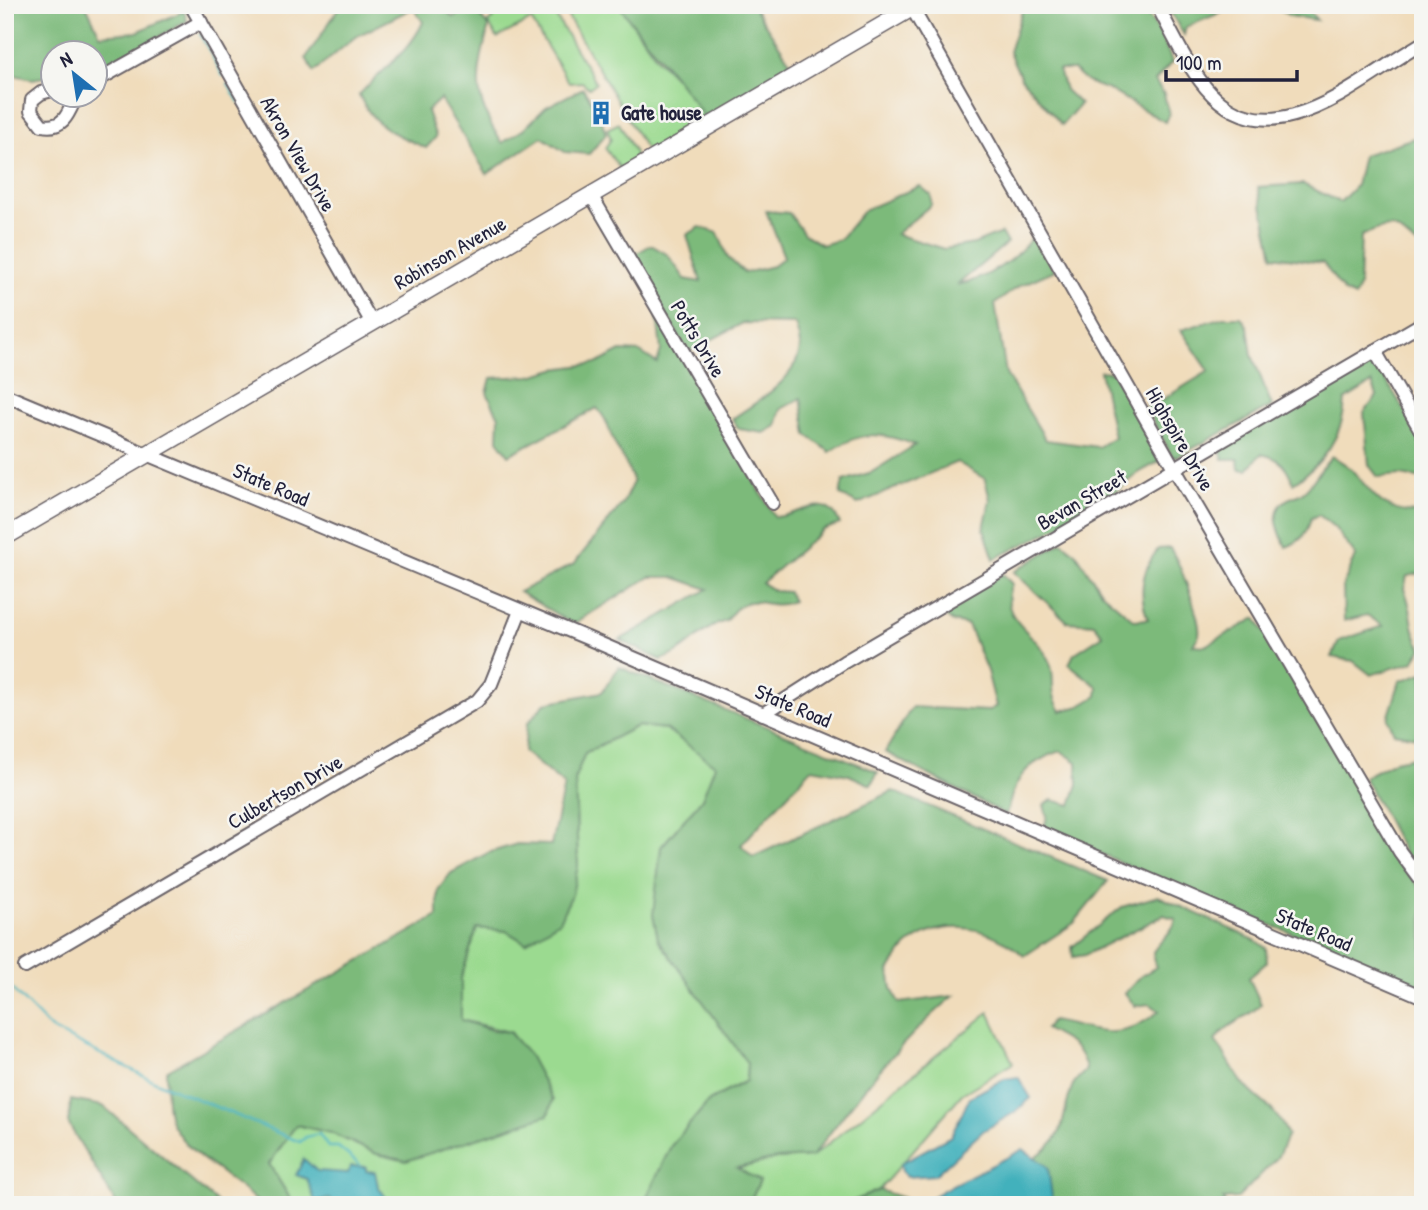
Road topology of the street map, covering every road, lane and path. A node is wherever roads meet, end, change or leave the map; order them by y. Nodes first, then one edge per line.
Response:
1 (191, 5) edge
2 (1157, 5) edge
3 (914, 6) edge
4 (201, 22) junction
5 (1423, 43) edge
6 (108, 74) edge
7 (38, 95) edge
8 (70, 108) edge
9 (591, 195) junction
10 (372, 323) junction
11 (1423, 323) edge
12 (1375, 351) junction
13 (5, 395) edge
14 (1423, 434) edge
15 (147, 454) junction
16 (1174, 468) junction
17 (772, 503) dead end
18 (5, 537) edge
19 (520, 611) junction
20 (763, 714) junction
21 (1423, 883) edge
22 (25, 967) dead end
23 (1423, 997) edge

1 - 4 street, Akron View Drive
2 - 5 street
3 - 9 main road, Robinson Avenue
3 - 16 street, Highspire Drive
4 - 6 street
4 - 10 street, Akron View Drive
7 - 8 street
9 - 10 main road, Robinson Avenue
9 - 17 street, Potts Drive
10 - 15 main road, Robinson Avenue
11 - 12 street, Bevan Street
12 - 14 street
12 - 16 street, Bevan Street
13 - 15 street, State Road
15 - 18 main road, Robinson Avenue
15 - 19 street, State Road
16 - 20 street, Bevan Street
16 - 21 street, Highspire Drive
19 - 20 street, State Road
19 - 22 street, Culbertson Drive
20 - 23 street, State Road

